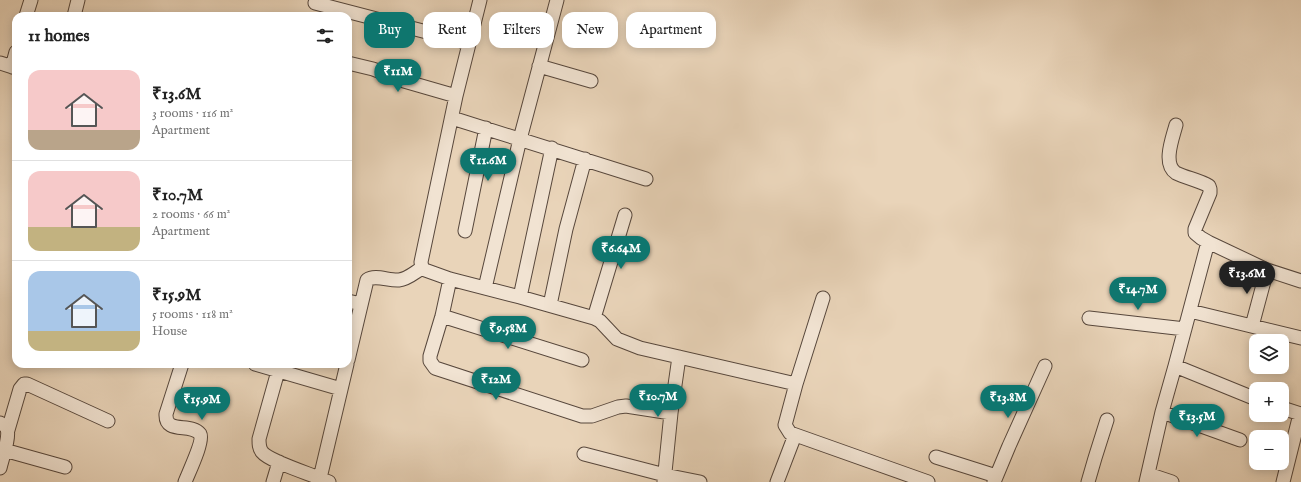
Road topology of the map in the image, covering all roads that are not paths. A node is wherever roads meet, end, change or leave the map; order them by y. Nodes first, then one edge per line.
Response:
1 (31, 0) edge
2 (78, 0) edge
3 (480, 0) edge
4 (557, 0) edge
5 (315, 3) dead end
6 (27, 12) edge
7 (75, 12) edge
8 (350, 12) edge
9 (477, 12) edge
10 (352, 13) edge
11 (423, 31) edge
12 (469, 48) edge
13 (352, 64) edge
14 (539, 66) junction
15 (591, 81) dead end
16 (456, 96) junction
17 (452, 118) junction
18 (1176, 125) dead end
19 (486, 128) junction
20 (520, 139) junction
21 (552, 148) junction
22 (585, 159) junction
23 (646, 179) dead end
24 (625, 214) dead end
25 (465, 231) dead end
26 (1208, 242) junction
27 (422, 268) junction
28 (1267, 270) junction
29 (450, 278) junction
30 (1301, 281) edge
31 (485, 288) junction
32 (520, 297) junction
33 (823, 298) dead end
34 (352, 302) edge
35 (361, 304) junction
36 (550, 305) junction
37 (1190, 311) junction
38 (442, 316) junction
39 (594, 318) junction
40 (1089, 318) dead end
41 (1252, 326) junction
42 (1185, 329) junction
43 (1301, 338) edge
44 (352, 343) edge
45 (679, 357) junction
46 (582, 360) dead end
47 (1045, 366) dead end
48 (1175, 366) junction
49 (181, 368) edge
50 (279, 368) edge
51 (282, 368) edge
52 (346, 368) edge
53 (796, 384) junction
54 (341, 389) junction
55 (1249, 396) edge
56 (1289, 410) edge
57 (1162, 412) junction
58 (671, 413) junction
59 (1301, 414) edge
60 (1107, 420) dead end
61 (108, 421) dead end
62 (4, 427) edge
63 (795, 435) junction
64 (1240, 440) dead end
65 (4, 450) junction
66 (584, 454) dead end
67 (936, 458) dead end
68 (279, 462) junction
69 (65, 467) dead end
70 (0, 468) edge
71 (664, 478) edge
72 (1147, 478) edge
73 (995, 479) edge
74 (324, 480) edge
75 (921, 481) edge
76 (185, 482) edge
77 (273, 482) edge
78 (700, 482) edge
79 (777, 482) edge
80 (1088, 482) edge
81 (1172, 482) edge
82 (1283, 482) edge

1 - 6 street
2 - 7 street
3 - 9 street
4 - 14 street
5 - 8 street
10 - 11 street
12 - 16 street
13 - 16 street
14 - 15 street
14 - 20 street
16 - 17 street
17 - 19 street
17 - 27 street
18 - 26 street
19 - 20 street
19 - 25 street
20 - 21 street
20 - 31 street
21 - 22 street
21 - 32 street
22 - 23 street
22 - 36 street
24 - 39 street
26 - 28 street
26 - 37 street
27 - 29 street
27 - 35 street
28 - 30 street
28 - 41 street
29 - 31 street
29 - 38 street
31 - 32 street
32 - 36 street
33 - 53 street
34 - 35 street
35 - 44 street
36 - 39 street
37 - 41 street
37 - 42 street
38 - 46 street
38 - 58 street
39 - 45 street
40 - 42 street
41 - 43 street
42 - 48 street
45 - 53 street
45 - 58 street
47 - 73 street
48 - 55 street
48 - 57 street
49 - 76 street
50 - 68 street
51 - 54 street
52 - 54 street
53 - 63 street
54 - 74 street
56 - 59 street
57 - 64 street
57 - 72 street
58 - 71 street
59 - 82 street
60 - 80 street
61 - 62 street
62 - 65 street
63 - 75 street
63 - 79 street
65 - 69 street
65 - 70 street
66 - 71 street
67 - 73 street
68 - 74 street
68 - 77 street
71 - 78 street
72 - 81 street

